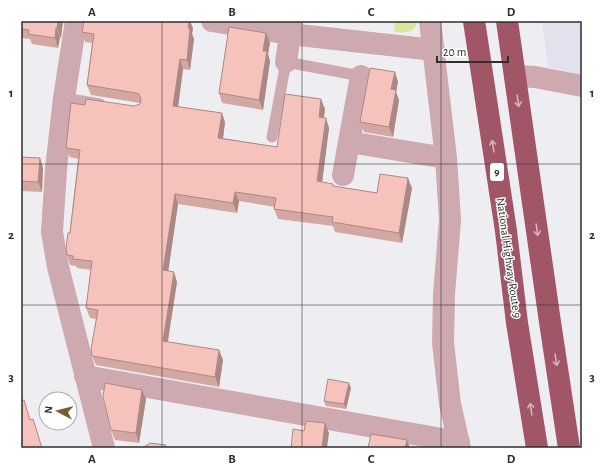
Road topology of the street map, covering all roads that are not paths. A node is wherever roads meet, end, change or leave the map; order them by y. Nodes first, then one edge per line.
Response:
1 (76, 21) edge
2 (430, 21) edge
3 (474, 21) edge
4 (507, 21) edge
5 (218, 22) edge
6 (291, 28) edge
7 (434, 50) junction
8 (286, 62) junction
9 (361, 76) joint
10 (515, 76) junction
11 (582, 86) edge
12 (64, 98) junction
13 (108, 105) edge
14 (272, 137) dead end
15 (349, 142) junction
16 (446, 158) junction
17 (343, 175) dead end
18 (86, 376) junction
19 (460, 445) edge
20 (104, 448) edge
21 (537, 448) edge
22 (569, 448) edge

1 - 12 street
2 - 7 street
21 -> 3 highway, National Highway Route 9 / 9
4 - 10 highway
5 - 6 street
6 - 7 street
6 - 8 street
7 - 16 street
8 - 9 lane
8 - 14 lane
9 - 15 street
10 - 11 street
10 -> 22 highway
12 - 13 lane
12 - 18 street
15 - 16 street
15 - 17 street
16 - 19 street
18 - 19 street
18 - 20 street

